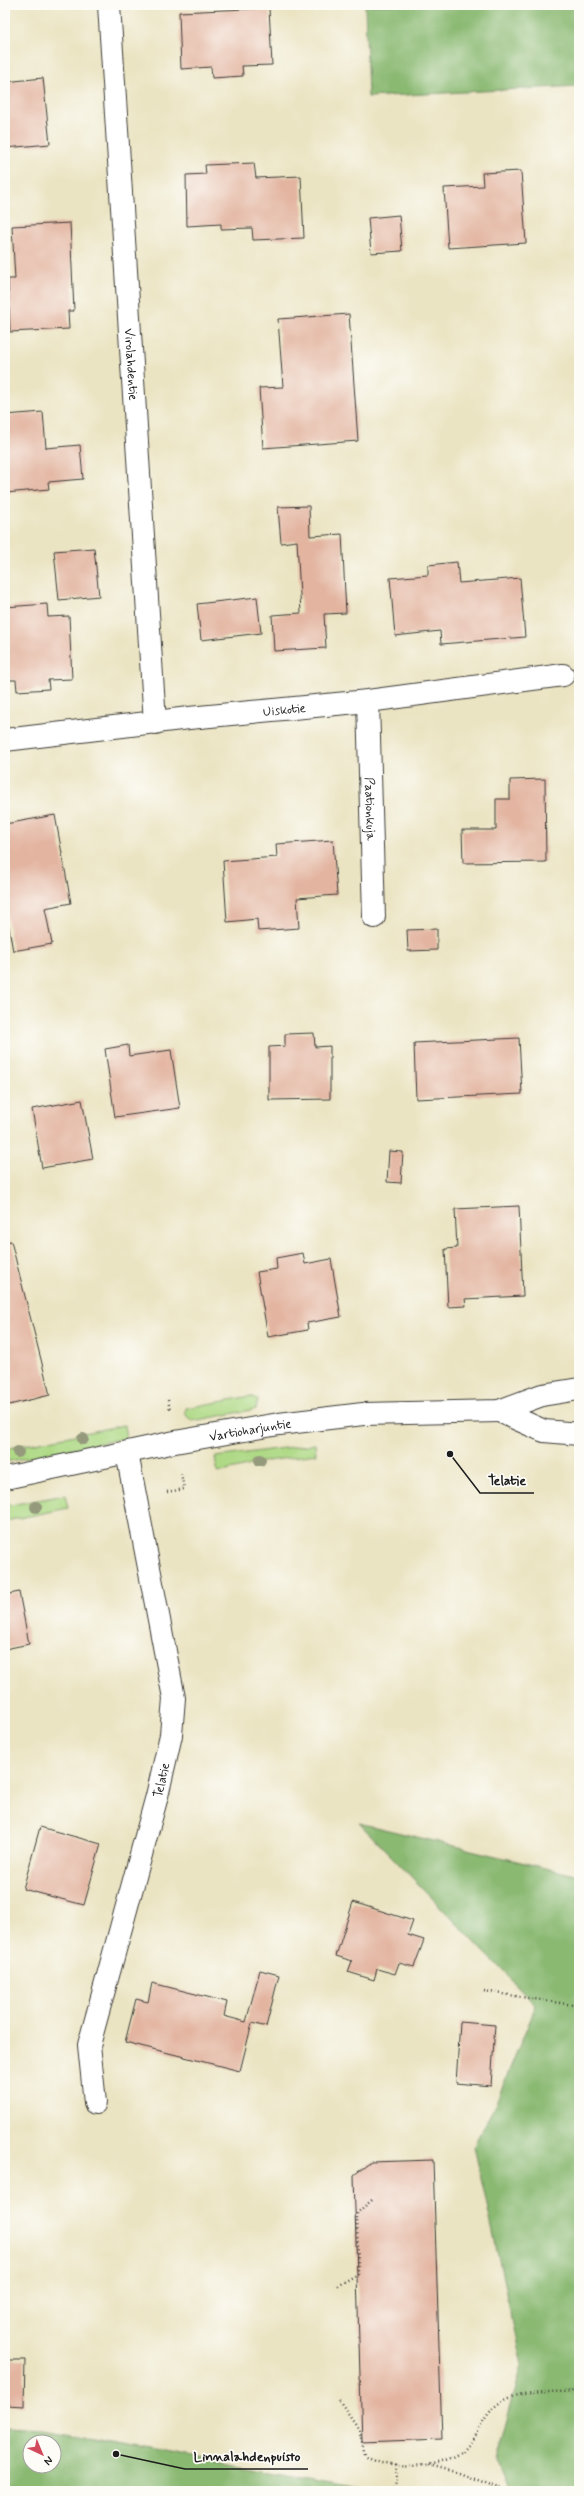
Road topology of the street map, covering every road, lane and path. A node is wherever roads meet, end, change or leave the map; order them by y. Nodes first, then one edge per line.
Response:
1 (109, 5) edge
2 (563, 675) dead end
3 (368, 701) junction
4 (154, 723) junction
5 (5, 740) edge
6 (374, 917) dead end
7 (579, 1389) edge
8 (499, 1411) junction
9 (579, 1434) edge
10 (127, 1453) junction
11 (5, 1478) edge
12 (484, 1991) dead end
13 (579, 2006) edge
14 (95, 2103) dead end
15 (372, 2200) dead end
16 (337, 2286) dead end
17 (579, 2391) edge
18 (339, 2400) dead end
19 (394, 2464) junction
20 (428, 2464) junction
21 (394, 2491) edge
22 (507, 2491) edge

1 - 4 street, Virolahdentie
2 - 3 street, Uiskotie
3 - 4 street, Uiskotie
3 - 6 street, Paationkuja
4 - 5 street, Uiskotie
7 - 8 street, Vartioharjuntie
8 - 9 street, Vartioharjuntie
8 - 10 street, Vartioharjuntie
10 - 11 street, Vartioharjuntie
10 - 14 street, Telatie
12 - 13 path
15 - 16 path
17 - 20 path
18 - 19 path
19 - 20 path
19 - 21 path
20 - 22 path

